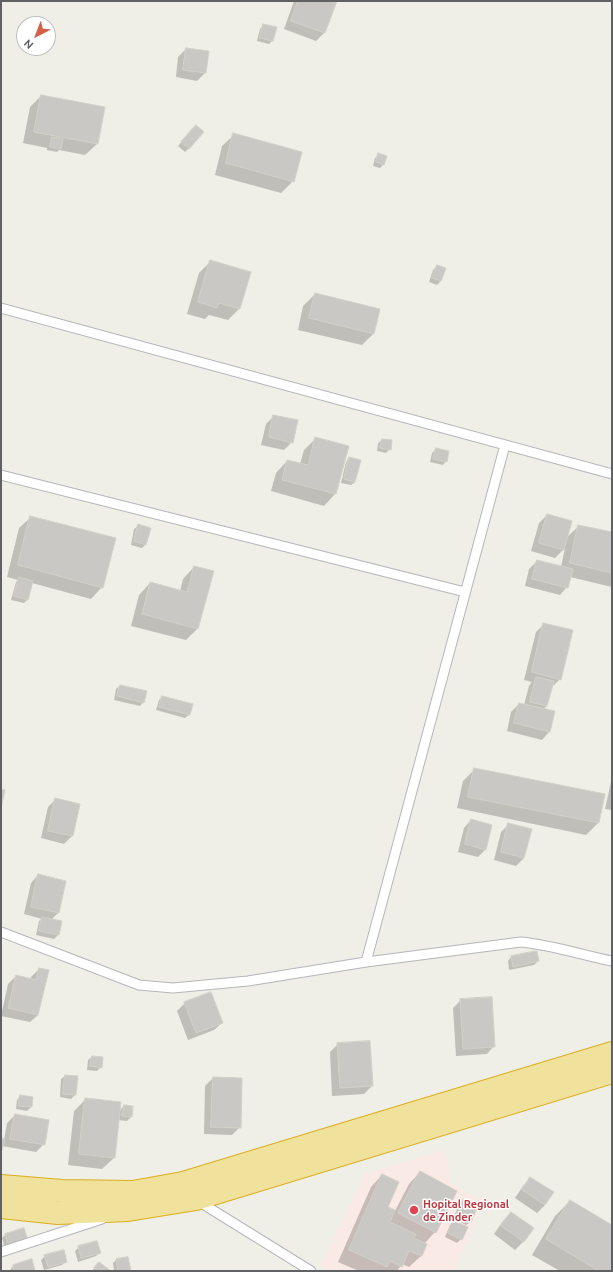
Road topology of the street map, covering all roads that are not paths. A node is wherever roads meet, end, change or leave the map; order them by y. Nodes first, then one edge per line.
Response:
1 (1, 308) edge
2 (505, 445) junction
3 (612, 474) edge
4 (1, 475) edge
5 (465, 592) junction
6 (1, 932) edge
7 (612, 961) edge
8 (366, 962) junction
9 (612, 1053) edge
10 (612, 1072) edge
11 (1, 1186) edge
12 (189, 1191) junction
13 (1, 1207) edge
14 (128, 1210) junction
15 (1, 1252) edge
16 (311, 1271) edge

1 - 2 lane
2 - 3 lane
2 - 5 lane
4 - 5 lane
5 - 8 lane
6 - 8 lane
7 - 8 lane
9 - 12 highway
10 - 12 highway
11 - 12 highway
12 - 14 highway
12 - 16 lane
13 - 14 highway
14 - 15 lane

